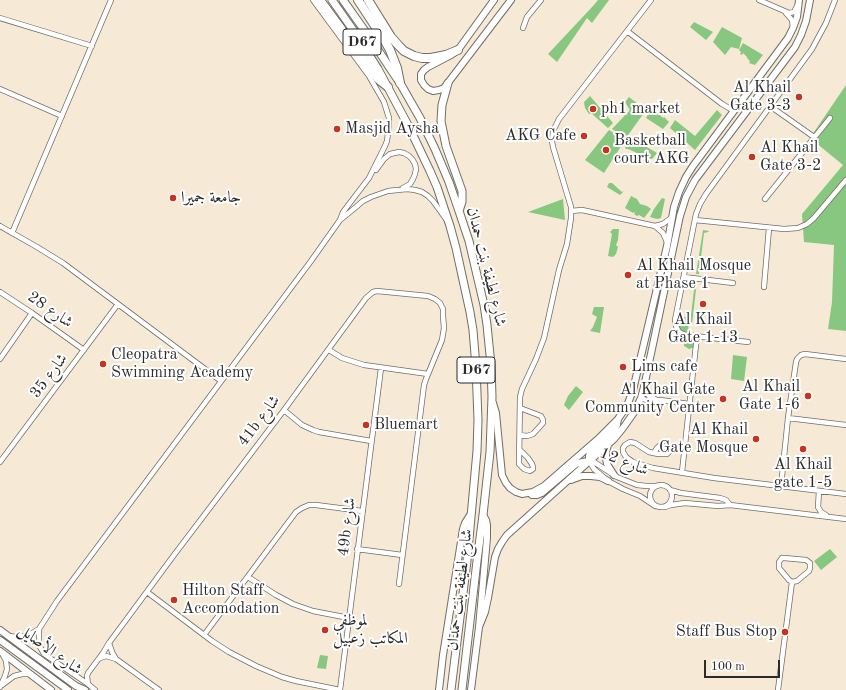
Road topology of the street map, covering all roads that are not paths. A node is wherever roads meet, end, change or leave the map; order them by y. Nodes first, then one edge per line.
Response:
1 (111, 0) edge
2 (313, 0) edge
3 (320, 0) edge
4 (332, 0) edge
5 (343, 0) edge
6 (358, 0) edge
7 (368, 0) edge
8 (494, 0) edge
9 (511, 0) edge
10 (540, 0) edge
11 (650, 0) edge
12 (759, 0) edge
13 (810, 0) edge
14 (835, 0) edge
15 (799, 2) edge
16 (785, 12) junction
17 (0, 18) edge
18 (523, 28) dead end
19 (793, 28) junction
20 (627, 31) junction
21 (92, 46) junction
22 (458, 50) junction
23 (400, 83) junction
24 (448, 83) junction
25 (388, 87) junction
26 (0, 90) edge
27 (722, 104) junction
28 (770, 106) junction
29 (734, 111) junction
30 (62, 116) junction
31 (728, 118) junction
32 (830, 118) dead end
33 (814, 137) junction
34 (726, 139) junction
35 (371, 174) junction
36 (846, 180) edge
37 (400, 189) junction
38 (764, 199) dead end
39 (459, 211) junction
40 (571, 211) junction
41 (672, 217) junction
42 (340, 220) junction
43 (695, 220) junction
44 (0, 226) edge
45 (450, 226) junction
46 (655, 226) junction
47 (769, 228) junction
48 (12, 233) junction
49 (667, 242) junction
50 (684, 277) junction
51 (733, 283) dead end
52 (764, 287) dead end
53 (0, 292) edge
54 (118, 304) junction
55 (32, 313) junction
56 (697, 336) junction
57 (748, 342) dead end
58 (84, 350) junction
59 (329, 350) junction
60 (0, 357) edge
61 (846, 359) edge
62 (381, 368) junction
63 (428, 374) junction
64 (636, 375) junction
65 (221, 381) junction
66 (644, 387) junction
67 (492, 397) junction
68 (641, 398) junction
69 (656, 400) junction
70 (689, 404) junction
71 (520, 408) junction
72 (284, 410) junction
73 (788, 418) junction
74 (618, 419) junction
75 (846, 425) edge
76 (520, 435) junction
77 (371, 441) junction
78 (609, 443) junction
79 (672, 448) junction
80 (684, 449) junction
81 (520, 450) dead end
82 (654, 453) junction
83 (589, 461) junction
84 (0, 462) edge
85 (682, 472) junction
86 (614, 475) junction
87 (608, 481) junction
88 (564, 484) junction
89 (657, 486) junction
90 (781, 486) junction
91 (670, 490) junction
92 (819, 491) junction
93 (526, 494) junction
94 (846, 494) edge
95 (730, 505) junction
96 (655, 506) junction
97 (665, 507) junction
98 (362, 511) junction
99 (472, 512) junction
100 (484, 515) junction
101 (828, 517) junction
102 (846, 519) edge
103 (358, 548) junction
104 (402, 555) junction
105 (248, 578) junction
106 (792, 582) junction
107 (399, 584) dead end
108 (147, 592) junction
109 (349, 618) junction
110 (478, 627) junction
111 (39, 629) junction
112 (0, 630) edge
113 (204, 635) junction
114 (9, 636) junction
115 (0, 640) edge
116 (110, 642) junction
117 (1, 651) edge
118 (100, 658) junction
119 (116, 659) junction
120 (31, 674) junction
121 (0, 687) edge
122 (87, 687) edge
123 (78, 688) edge
124 (51, 690) edge
125 (68, 690) edge
126 (95, 690) edge
127 (160, 690) edge
128 (340, 690) edge
129 (439, 690) edge
130 (452, 690) edge
131 (462, 690) edge
132 (471, 690) edge
133 (778, 690) edge

1 - 21 street
2 - 35 street
3 - 25 highway
4 - 25 main road, شارع لطيفة بنت حمدان / D67
5 - 23 main road, شارع لطيفة بنت حمدان / D67
6 - 23 highway
7 - 22 highway
8 - 22 street
9 - 24 street
10 - 18 street
11 - 20 street
12 - 16 street
13 - 34 street
14 - 28 street
15 - 16 street
15 - 19 street
16 - 19 street
17 - 21 street
19 - 29 street
20 - 27 street
20 - 40 street
21 - 30 street
22 - 24 street
23 - 39 main road, شارع لطيفة بنت حمدان / D67
24 - 39 main road
25 - 45 main road, شارع لطيفة بنت حمدان / D67
26 - 30 street
27 - 29 street
27 - 31 street
28 - 33 street
28 - 43 street
29 - 31 street
29 - 34 street
30 - 48 street
31 - 41 street
32 - 33 street
33 - 38 street
34 - 66 street
35 - 37 street
35 - 42 street
36 - 47 street
37 - 42 street
37 - 45 street
39 - 67 main road, شارع لطيفة بنت حمدان / D67
40 - 46 street
40 - 71 street
41 - 46 street
41 - 49 street
42 - 65 street
43 - 47 street
43 - 50 street
44 - 48 street
45 - 99 main road, شارع لطيفة بنت حمدان / D67
46 - 49 street
47 - 52 street
48 - 54 street
49 - 64 street
50 - 51 street
50 - 56 street
53 - 55 street, شارع 28
54 - 58 street, شارع 35
54 - 65 street
55 - 58 street, شارع 28
55 - 60 street
56 - 57 street
56 - 70 street
58 - 84 street, شارع 35
59 - 62 street
59 - 63 street, 41b شارع
59 - 72 street, 41b شارع
61 - 73 street
62 - 63 street
62 - 77 street, 49b شارع
63 - 104 street
64 - 68 street
64 - 74 street
65 - 111 street
66 - 68 street
66 - 69 street
67 - 93 street
67 - 100 main road, شارع لطيفة بنت حمدان / D67
68 - 69 street
68 - 78 street
69 - 70 street
70 - 80 street
71 - 76 street
71 - 76 street
72 - 77 street
72 - 108 street, 41b شارع
73 - 75 street
73 - 90 street
74 - 83 street
74 - 93 street
76 - 81 street
77 - 98 street, 49b شارع
78 - 83 street
78 - 86 street
79 - 80 street
79 - 82 street
79 - 82 street
80 - 85 street
82 - 85 street
83 - 86 street, شارع 12
83 - 87 street, شارع 12
83 - 88 street
83 - 93 street
85 - 90 street
86 - 89 street, شارع 12
87 - 88 street
87 - 96 street, شارع 12
88 - 110 street
89 - 91 street
89 - 96 street
90 - 92 street
91 - 95 street
91 - 97 street
92 - 94 street
92 - 101 street
95 - 97 street
95 - 101 street
96 - 97 street
98 - 103 street, 49b شارع
98 - 105 street
99 - 129 street
99 - 130 main road, شارع لطيفة بنت حمدان / D67
100 - 110 street
100 - 131 main road, شارع لطيفة بنت حمدان / D67
101 - 102 street
103 - 104 street
103 - 109 street, 49b شارع
104 - 107 street
105 - 109 street
105 - 113 street
106 - 106 street
106 - 133 street
108 - 113 street
108 - 116 street, 41b شارع
109 - 128 street, 49b شارع
110 - 132 street
111 - 114 street
111 - 122 street
112 - 114 street, شارع الأصايل
113 - 128 street
114 - 123 street, شارع الأصايل
115 - 125 street
116 - 118 street, 41b شارع
116 - 119 street
117 - 120 street, شارع الأصايل
117 - 121 street
118 - 119 street
118 - 122 street, 41b شارع
119 - 127 street
120 - 121 street
120 - 124 street, شارع الأصايل
122 - 123 street, شارع الأصايل
122 - 126 street

